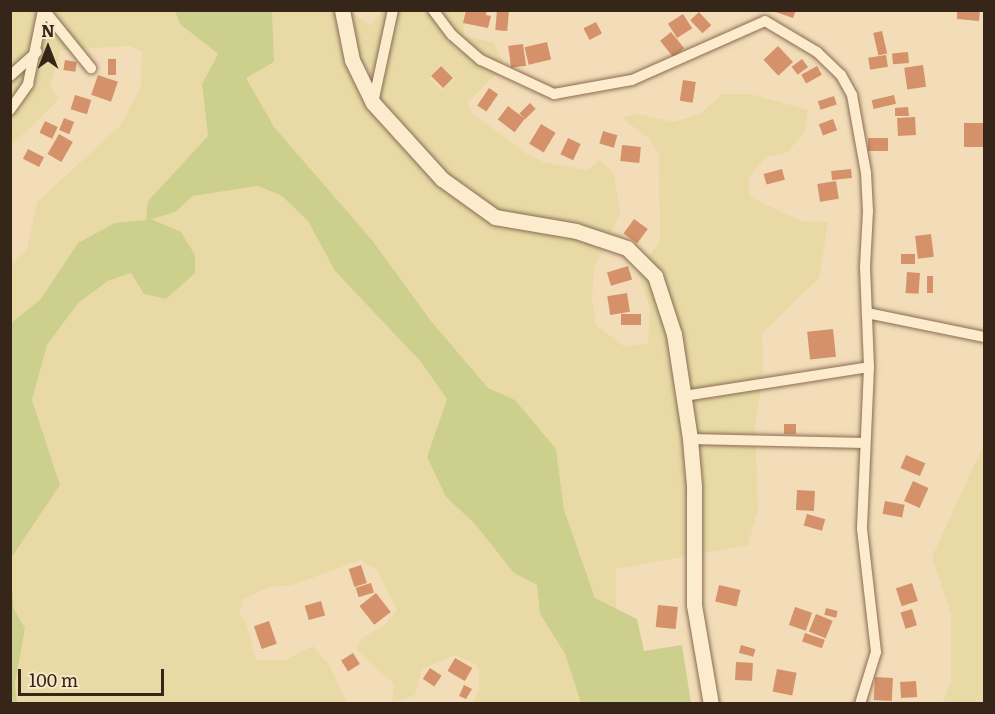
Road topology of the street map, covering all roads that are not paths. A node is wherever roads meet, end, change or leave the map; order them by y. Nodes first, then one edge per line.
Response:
1 (44, 10) edge
2 (342, 10) edge
3 (393, 10) edge
4 (433, 10) edge
5 (38, 52) junction
6 (91, 68) dead end
7 (10, 76) edge
8 (372, 103) junction
9 (10, 110) edge
10 (867, 313) junction
11 (984, 337) edge
12 (869, 367) junction
13 (684, 396) junction
14 (690, 439) junction
15 (865, 442) junction
16 (711, 704) edge
17 (860, 704) edge

1 - 5 street
1 - 6 street
2 - 8 street
3 - 8 street
4 - 10 street
5 - 7 street
5 - 9 street
8 - 13 street
10 - 11 street
10 - 12 street
12 - 13 street
12 - 15 street
13 - 14 street
14 - 15 street
14 - 16 street
15 - 17 street

